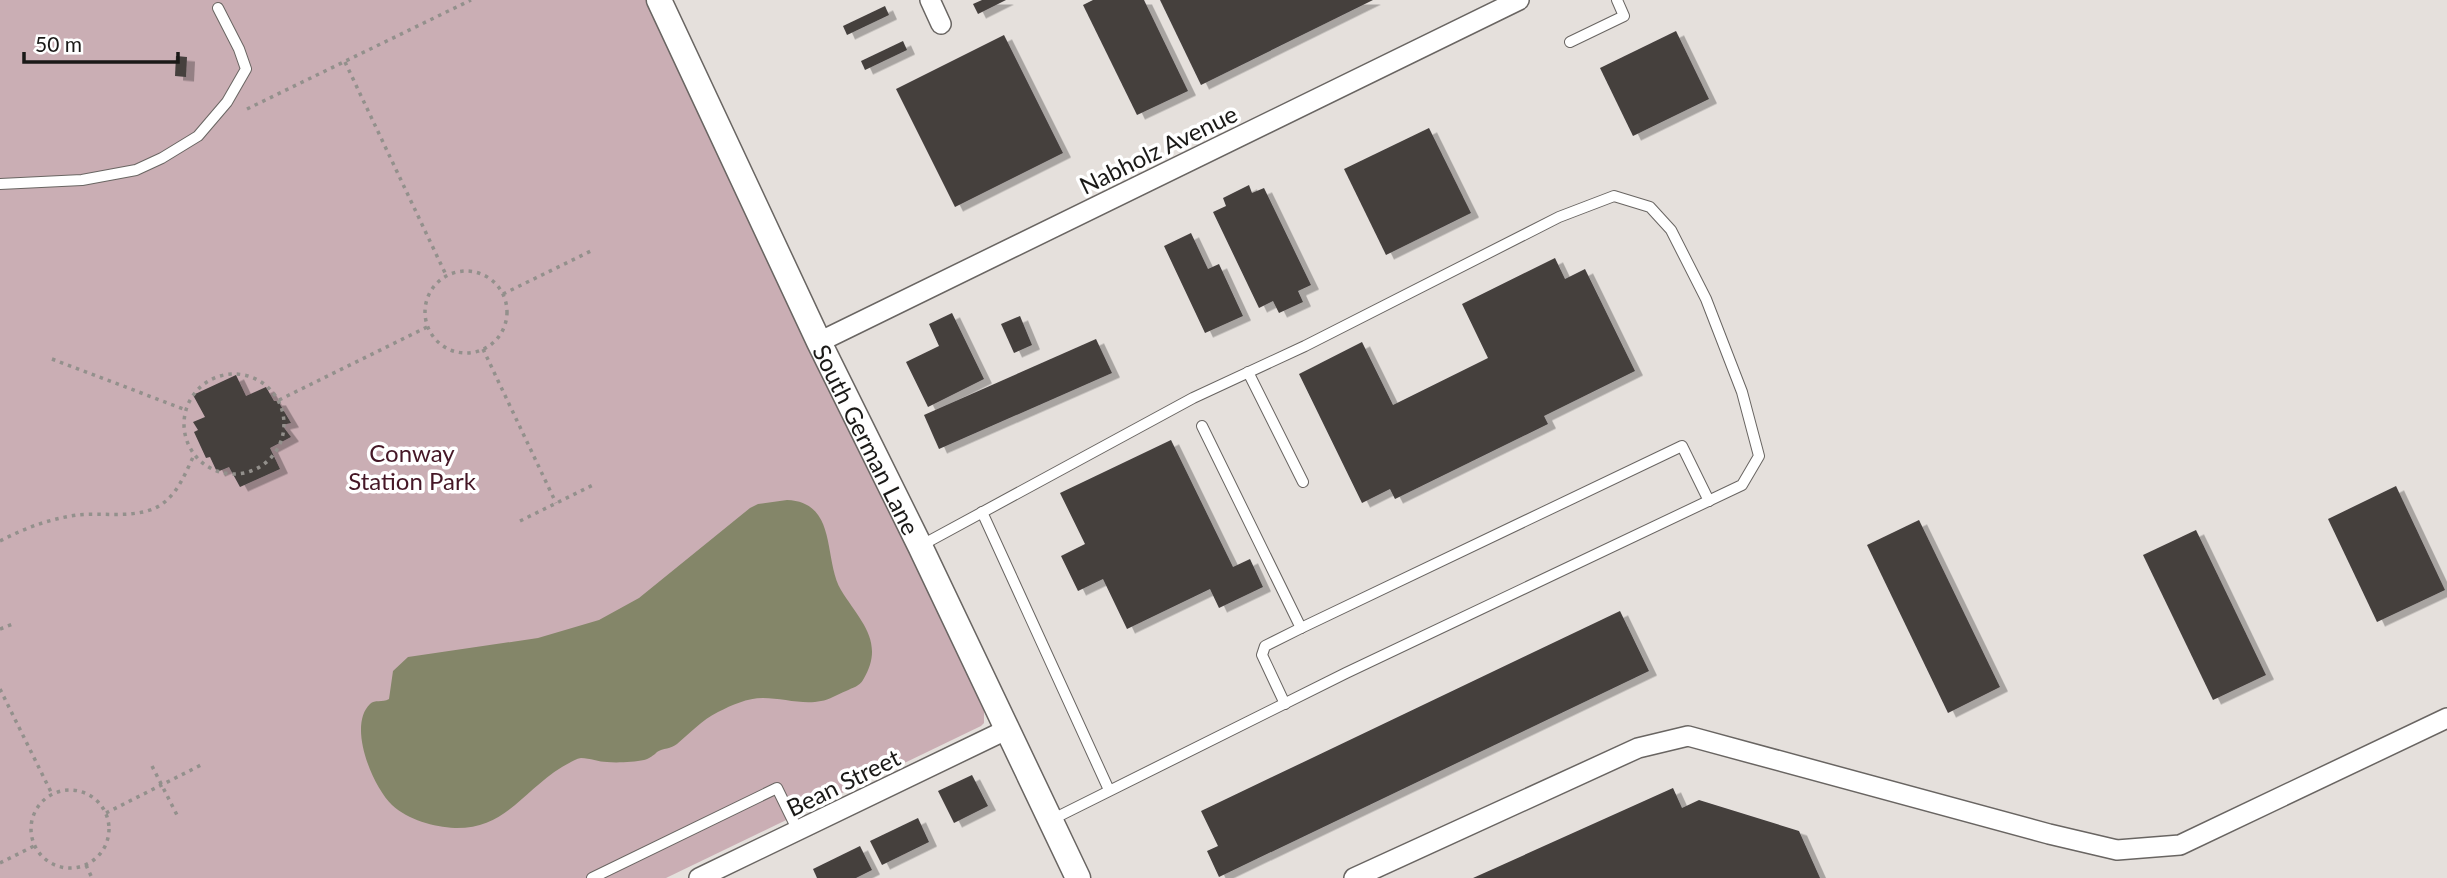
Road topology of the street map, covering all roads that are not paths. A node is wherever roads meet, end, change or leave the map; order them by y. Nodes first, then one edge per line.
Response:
1 (659, 0) edge
2 (930, 0) edge
3 (1519, 0) edge
4 (1617, 0) edge
5 (218, 8) dead end
6 (942, 24) dead end
7 (1570, 42) dead end
8 (0, 184) edge
9 (819, 342) junction
10 (1248, 372) junction
11 (1202, 426) dead end
12 (1303, 482) dead end
13 (1709, 501) junction
14 (982, 512) junction
15 (920, 546) junction
16 (1301, 628) junction
17 (1285, 704) junction
18 (2447, 718) edge
19 (1008, 730) junction
20 (1109, 790) junction
21 (1051, 820) junction
22 (798, 831) junction
23 (592, 878) edge
24 (699, 878) edge
25 (1078, 878) edge
26 (1354, 878) edge

1 - 9 street, South German Lane
2 - 6 street
3 - 9 street, Nabholz Avenue
4 - 7 lane
5 - 8 lane
9 - 15 street, South German Lane
10 - 12 lane
10 - 13 lane
10 - 14 lane
11 - 16 lane
13 - 16 lane
13 - 17 lane
14 - 15 lane
14 - 20 lane
15 - 19 street, South German Lane
16 - 17 lane
17 - 20 lane
18 - 26 street
19 - 21 street, South German Lane
19 - 22 street, Bean Street
20 - 21 lane
21 - 25 street, South German Lane
22 - 23 lane
22 - 24 street, Bean Street

